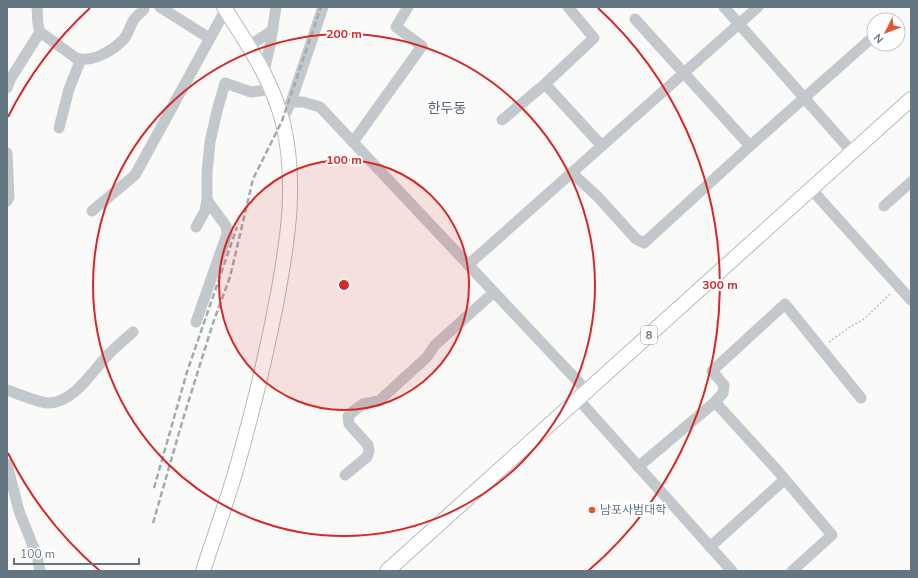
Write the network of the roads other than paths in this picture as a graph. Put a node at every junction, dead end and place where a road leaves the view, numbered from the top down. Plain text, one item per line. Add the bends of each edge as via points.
1 (37, 7) edge
2 (144, 7) edge
3 (160, 7) edge
4 (276, 7) edge
5 (323, 7) edge
6 (408, 7) edge
7 (568, 7) edge
8 (724, 7) edge
9 (758, 7) edge
10 (225, 8) edge
11 (635, 19) dead end
12 (739, 24) junction
13 (273, 30) junction
14 (40, 32) junction
15 (210, 38) junction
16 (866, 43) edge
17 (249, 46) junction
18 (81, 60) junction
19 (264, 71) junction
20 (684, 73) junction
21 (545, 84) junction
22 (7, 88) edge
23 (272, 89) junction
24 (804, 98) junction
25 (911, 99) edge
26 (291, 102) junction
27 (502, 120) dead end
28 (282, 121) junction
29 (58, 128) dead end
30 (353, 142) junction
31 (602, 146) junction
32 (750, 146) junction
33 (852, 152) junction
34 (7, 153) edge
35 (572, 174) junction
36 (911, 182) edge
37 (810, 189) junction
38 (207, 200) junction
39 (7, 201) edge
40 (884, 206) dead end
41 (92, 211) dead end
42 (196, 227) dead end
43 (468, 266) junction
44 (493, 293) junction
45 (911, 300) edge
46 (196, 322) dead end
47 (133, 332) dead end
48 (7, 390) edge
49 (582, 395) junction
50 (861, 398) dead end
51 (715, 402) junction
52 (7, 464) edge
53 (638, 467) junction
54 (345, 475) dead end
55 (784, 480) junction
56 (710, 547) junction
57 (40, 571) edge
58 (203, 571) edge
59 (387, 571) edge
60 (732, 571) edge
61 (792, 571) edge

1 - 14 street
2 - 18 street via 124,39 106,53
3 - 15 street
4 - 13 street
5 - 26 street
6 - 30 street via 396,27 422,46
7 - 21 street via 594,38
8 - 12 street
9 - 12 street
10 - 15 street
10 - 17 main road
11 - 20 street
12 - 20 street
12 - 24 street
13 - 17 street
13 - 19 street
14 - 18 street
14 - 22 street
15 - 41 street via 135,175
16 - 24 street
17 - 19 main road
18 - 29 street via 69,89
19 - 23 main road
20 - 31 street
20 - 32 street
21 - 27 street
21 - 31 street
23 - 28 main road
23 - 38 street via 251,92 225,83 210,142
24 - 32 street
24 - 33 street
25 - 33 main road, 8
26 - 28 street
26 - 30 street via 303,102 320,107
28 - 58 main road via 291,172 289,221 283,266 259,382 236,471
30 - 43 street
31 - 35 street
32 - 35 street via 644,243 636,240 598,197
33 - 37 main road, 8
34 - 39 street via 10,197
35 - 43 street
36 - 40 street
37 - 45 street
37 - 49 main road, 8
38 - 42 street via 205,211
38 - 46 street via 224,222 227,234
43 - 44 street
44 - 49 street
44 - 54 street via 435,345 427,357 379,401 363,404 348,416 348,424 368,445 369,451 367,457
47 - 48 street via 107,356 83,385 58,401 47,404
49 - 53 street
49 - 59 main road, 8
50 - 51 street via 785,304 712,371 724,385 723,393
51 - 53 street
51 - 55 street
52 - 57 street
53 - 56 street
55 - 56 street
55 - 61 street via 832,535
56 - 60 street

